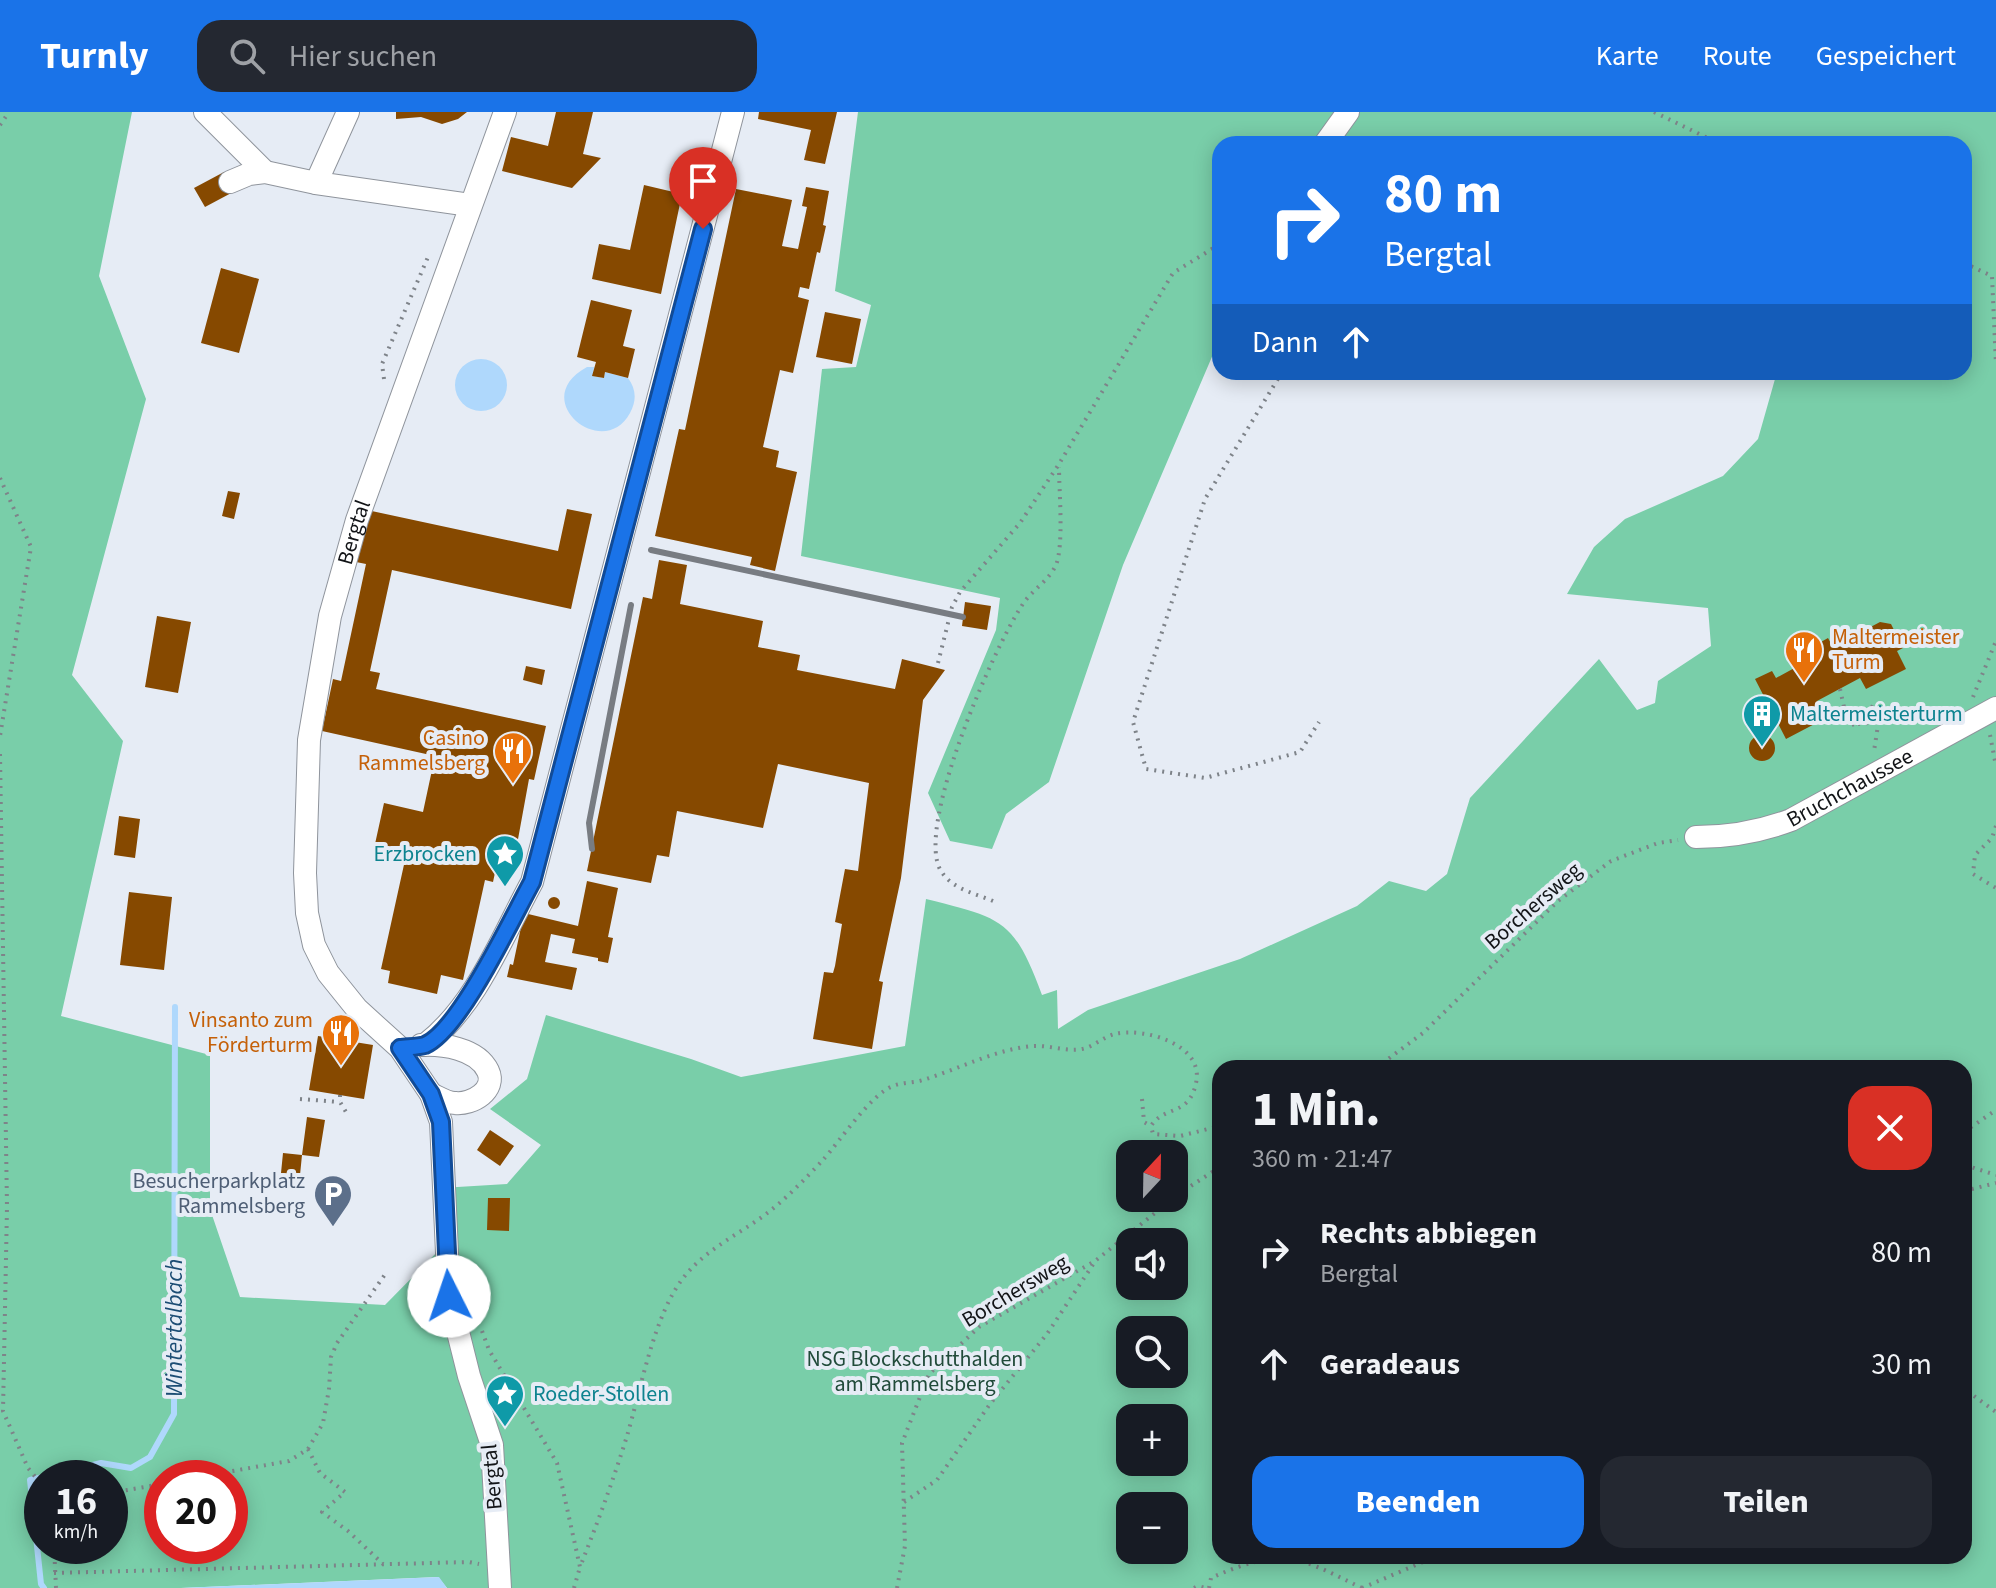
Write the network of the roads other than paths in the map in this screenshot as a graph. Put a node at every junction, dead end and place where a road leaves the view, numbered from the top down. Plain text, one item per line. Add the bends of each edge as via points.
1 (205, 112) edge
2 (348, 112) edge
3 (505, 112) edge
4 (733, 112) edge
5 (1348, 112) edge
6 (1331, 136) edge
7 (265, 172) junction
8 (230, 182) dead end
9 (316, 183) junction
10 (470, 205) junction
11 (1991, 711) edge
12 (1696, 837) road end
13 (425, 1045) junction
14 (400, 1048) junction
15 (431, 1094) junction
16 (499, 1578) edge

1 - 7 street
2 - 9 street
3 - 10 street, Bergtal
4 - 13 street via 532,882 478,981 448,1024
5 - 6 street
7 - 8 street
7 - 9 street
9 - 10 street
10 - 14 street, Bergtal via 357,520 330,616 309,740 305,873 314,945 357,1009
11 - 12 street, Bruchchaussee via 1791,820 1727,837
13 - 14 street
13 - 15 street via 461,1050 490,1074 483,1095 470,1102 453,1103
14 - 15 street, Bergtal
15 - 16 street, Bergtal via 441,1122 449,1296 492,1445

